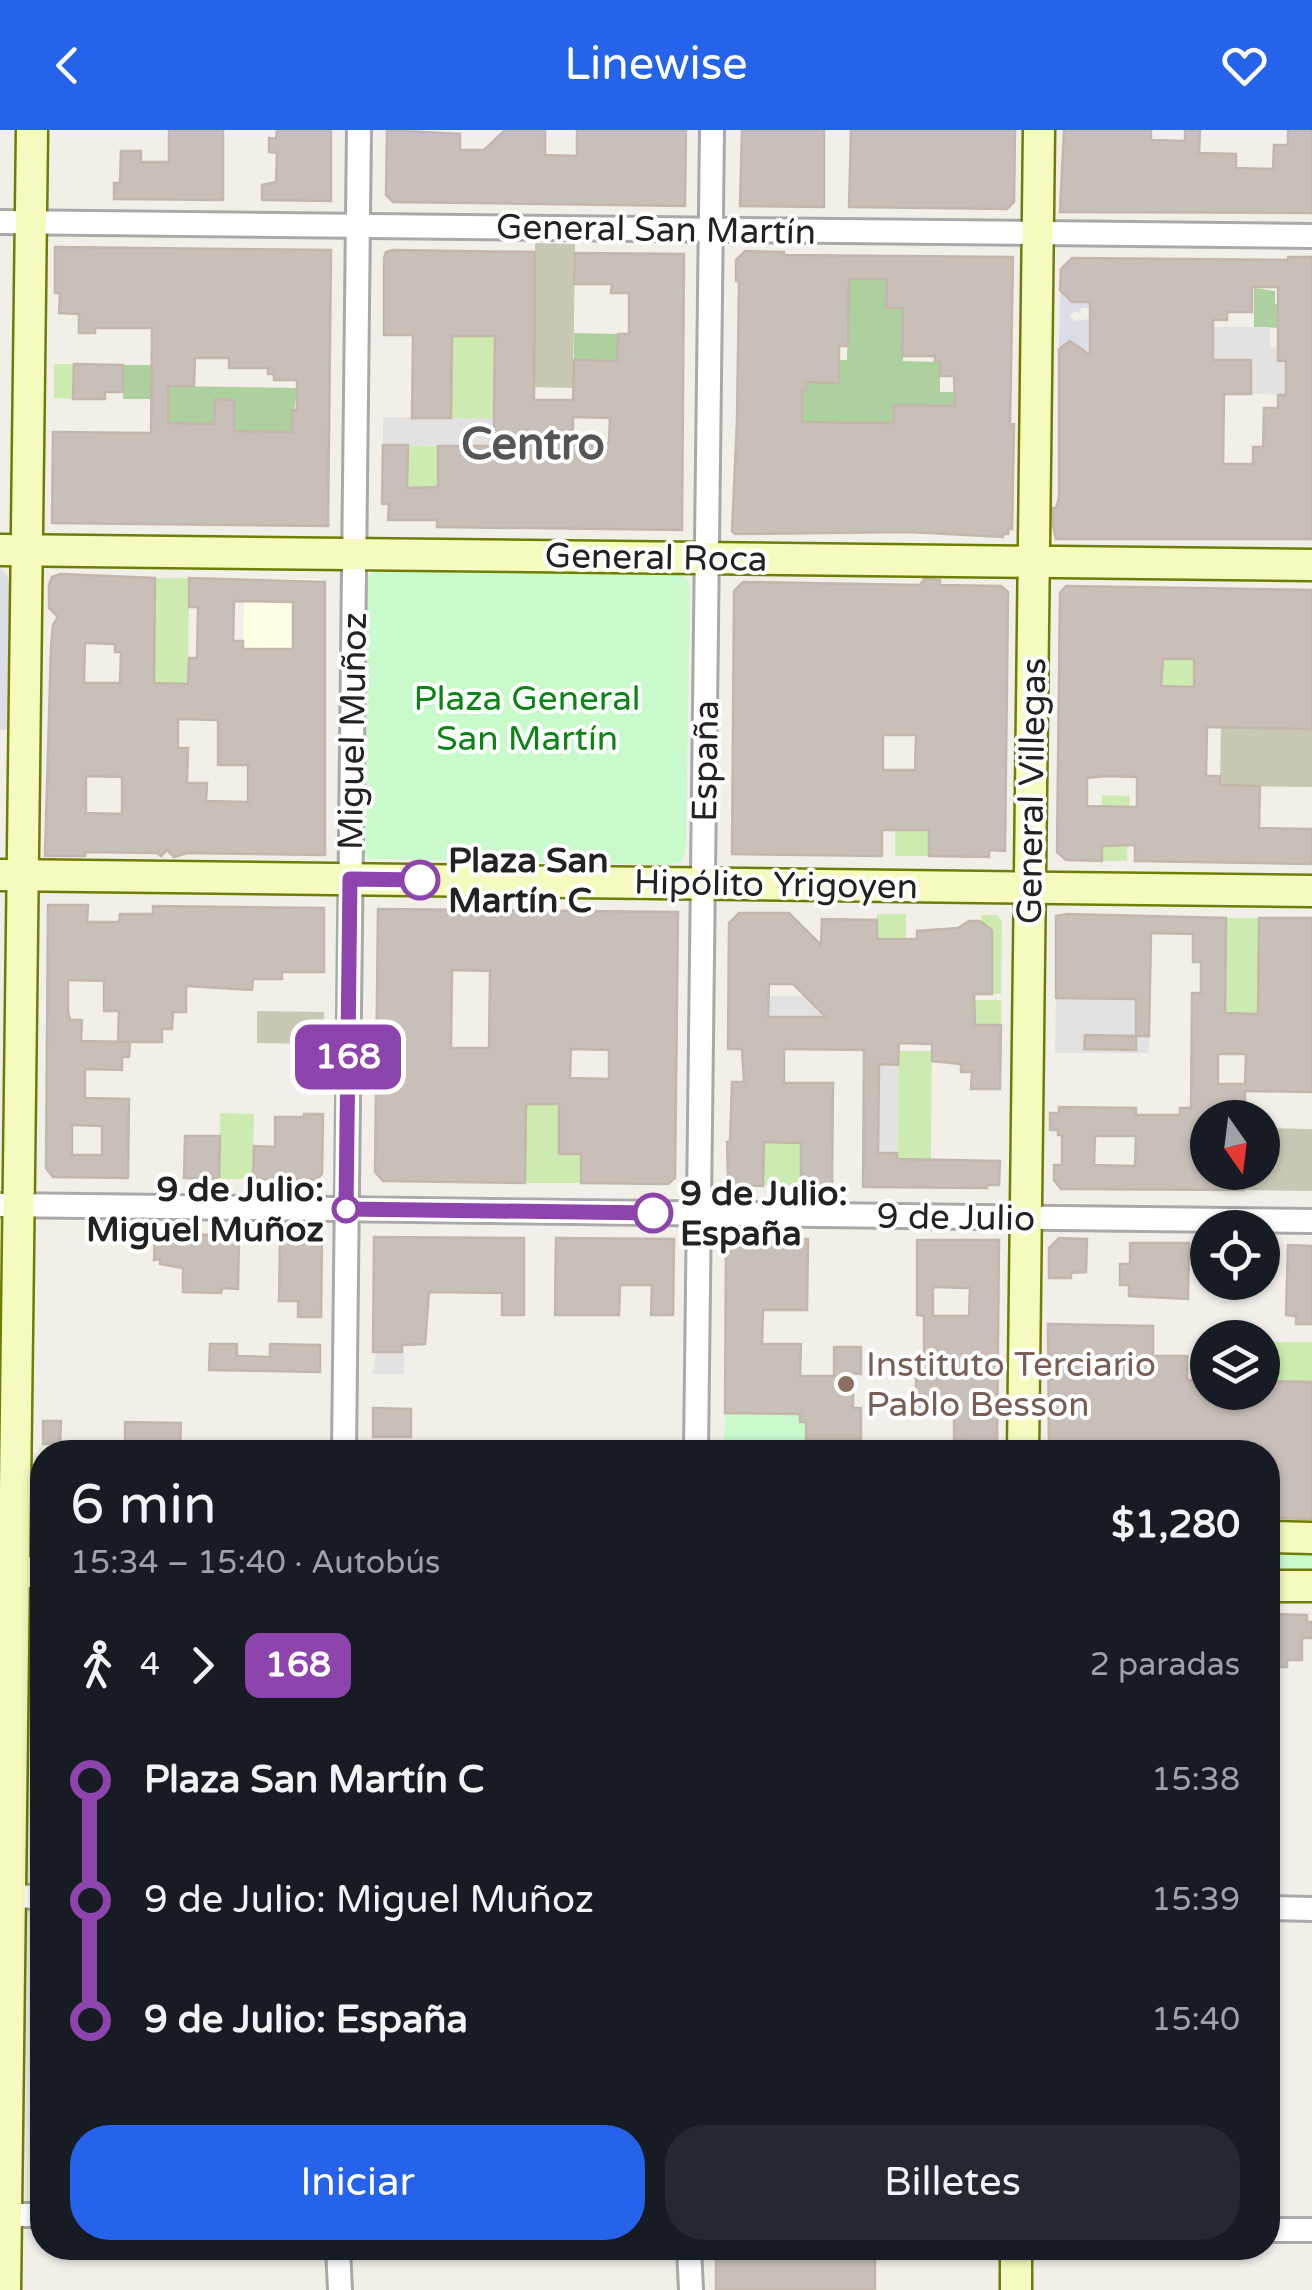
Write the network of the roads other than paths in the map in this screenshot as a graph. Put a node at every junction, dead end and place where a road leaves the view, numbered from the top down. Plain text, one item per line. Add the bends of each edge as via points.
1 (32, 130) edge
2 (359, 130) edge
3 (712, 130) edge
4 (1039, 130) edge
5 (15, 222) edge
6 (358, 225) junction
7 (711, 229) junction
8 (1038, 233) junction
9 (1312, 236) edge
10 (13, 550) edge
11 (354, 554) junction
12 (707, 558) junction
13 (1034, 562) junction
14 (1312, 565) edge
15 (11, 875) edge
16 (350, 879) junction
17 (703, 884) junction
18 (1030, 888) junction
19 (1312, 891) edge
20 (9, 1205) edge
21 (346, 1209) junction
22 (699, 1214) junction
23 (1026, 1218) junction
24 (1312, 1222) edge
25 (344, 1440) edge
26 (696, 1440) edge
27 (1023, 1440) edge
28 (18, 1524) edge
29 (1280, 1537) edge
30 (1312, 1538) edge
31 (18, 1572) edge
32 (1280, 1586) edge
33 (1312, 1586) edge
34 (4, 1896) edge
35 (30, 1897) edge
36 (1280, 1908) edge
37 (1312, 1908) edge
38 (3, 2215) edge
39 (30, 2216) edge
40 (1280, 2230) edge
41 (1312, 2230) edge
42 (339, 2260) edge
43 (689, 2260) edge
44 (1016, 2260) edge
45 (5, 2290) edge
46 (340, 2290) edge
47 (690, 2290) edge
48 (1016, 2290) edge

1 - 5 street
2 - 6 street, Miguel Muñoz
3 - 7 street, España
4 - 8 street, General Villegas
5 - 6 street, General San Martín
5 - 10 street
6 - 7 street, General San Martín
6 - 11 street, Miguel Muñoz
7 - 8 street, General San Martín
7 - 12 street, España
8 - 9 street, General San Martín
8 - 13 street, General Villegas
10 - 11 street, General Roca
10 - 15 street
11 - 12 street, General Roca
11 - 16 street, Miguel Muñoz
12 - 13 street, General Roca
12 - 17 street, España
13 - 14 street, General Roca
13 - 18 street, General Villegas
15 - 16 street, Hipólito Yrigoyen
15 - 20 street
16 - 17 street, Hipólito Yrigoyen
16 - 21 street, Miguel Muñoz
17 - 18 street, Hipólito Yrigoyen
17 - 22 street, España
18 - 19 street, Hipólito Yrigoyen
18 - 23 street, General Villegas
20 - 21 street, 9 de Julio
20 - 28 street
21 - 22 street, 9 de Julio
21 - 25 street, Miguel Muñoz
22 - 23 street, 9 de Julio
22 - 26 street, España
23 - 24 street, 9 de Julio
23 - 27 street, General Villegas
28 - 31 street
29 - 30 street
31 - 34 street
32 - 33 street
34 - 35 street
34 - 38 street
36 - 37 street
38 - 39 street
38 - 45 street
40 - 41 street
42 - 46 street
43 - 47 street
44 - 48 street

